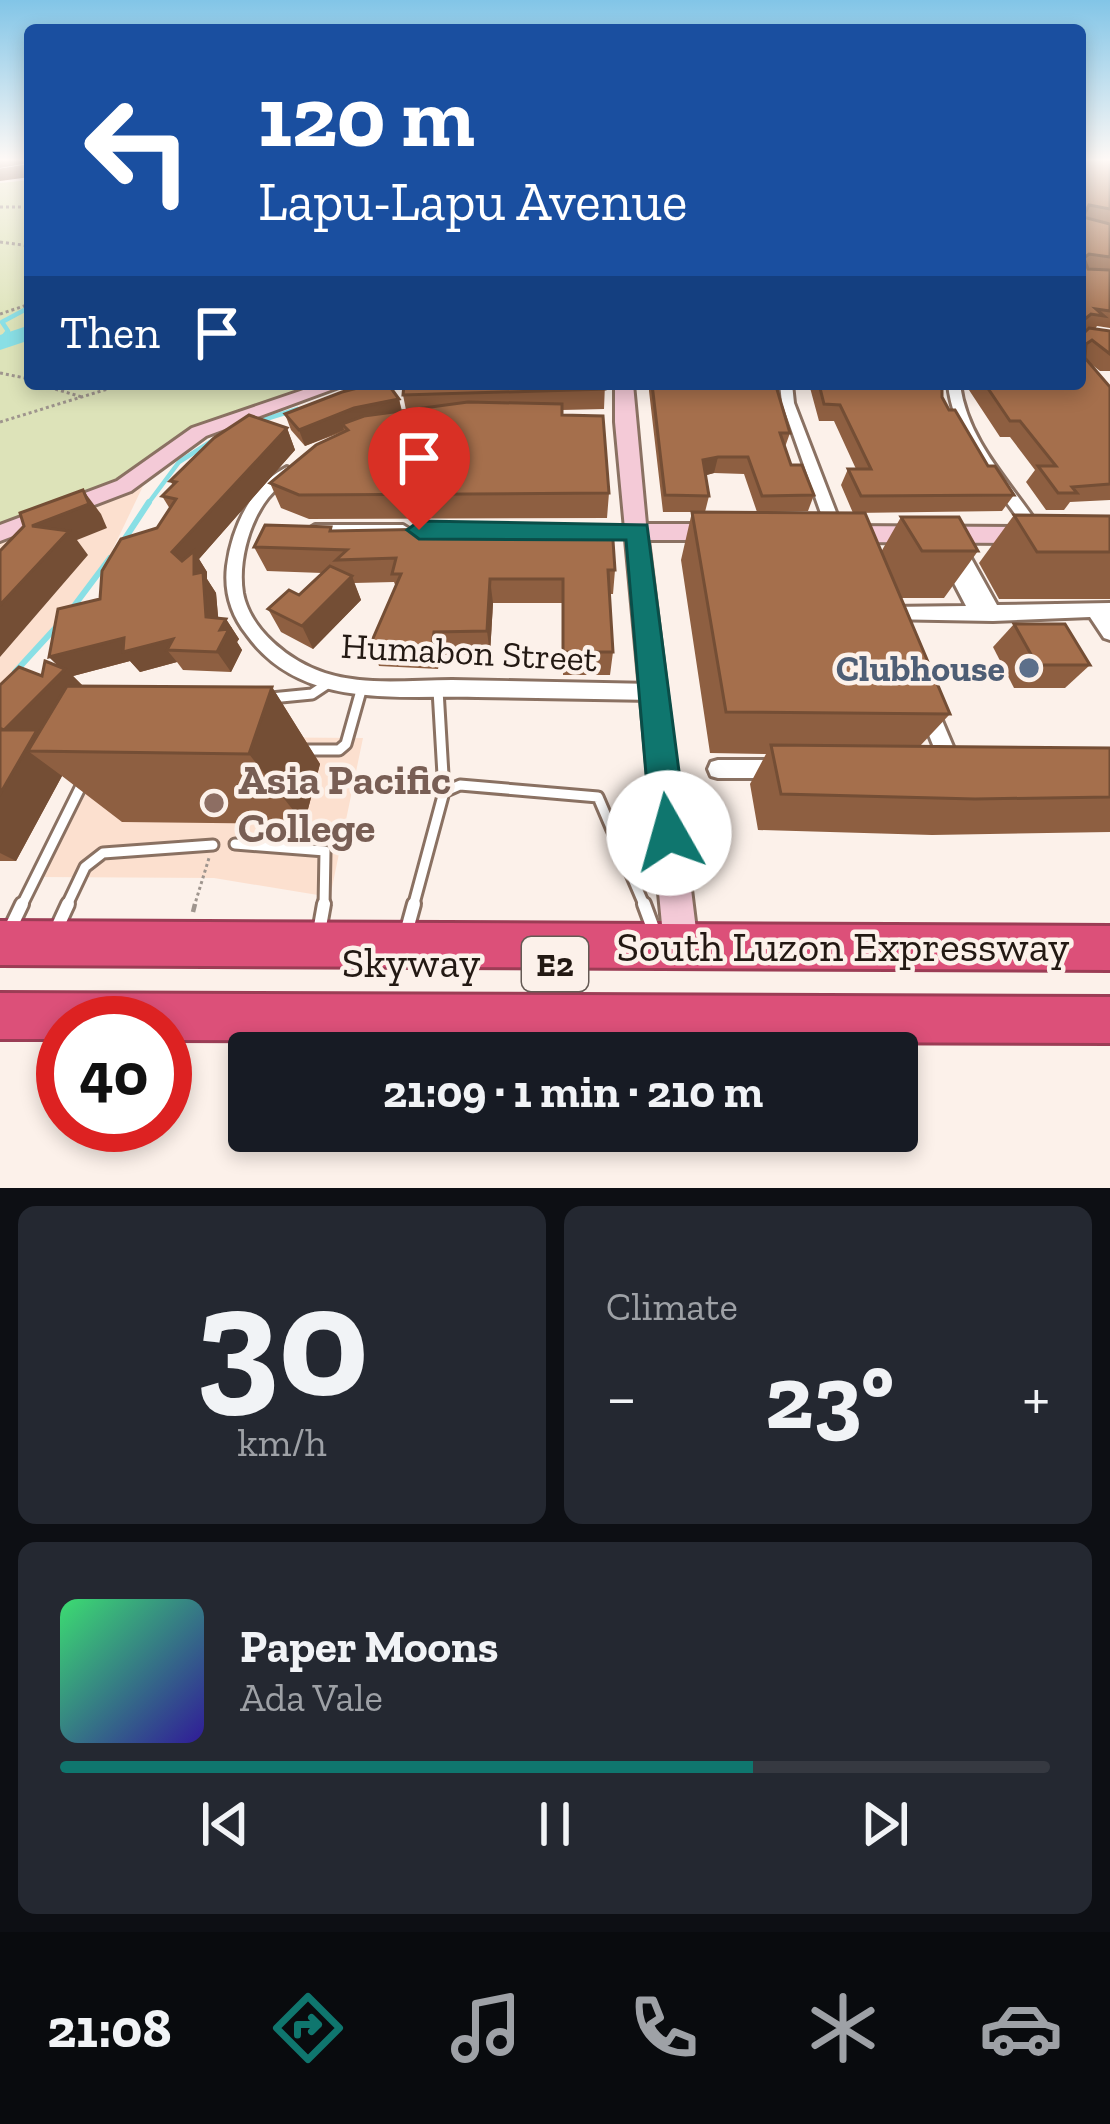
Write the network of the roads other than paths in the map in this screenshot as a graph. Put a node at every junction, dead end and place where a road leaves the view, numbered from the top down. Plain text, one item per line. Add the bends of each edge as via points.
1 (321, 390) edge
2 (625, 390) edge
3 (787, 390) edge
4 (954, 390) edge
5 (601, 422) edge
6 (624, 422) junction
7 (307, 458) edge
8 (242, 530) junction
9 (266, 530) edge
10 (290, 530) edge
11 (431, 530) edge
12 (626, 531) junction
13 (741, 532) edge
14 (0, 533) edge
15 (824, 533) joint
16 (944, 534) junction
17 (1047, 535) joint
18 (1102, 610) edge
19 (986, 614) junction
20 (888, 615) edge
21 (1110, 633) edge
22 (331, 681) junction
23 (362, 687) junction
24 (438, 688) junction
25 (653, 692) junction
26 (920, 692) edge
27 (257, 698) edge
28 (293, 750) dead end
29 (718, 769) dead end
30 (788, 769) edge
31 (929, 770) edge
32 (84, 780) edge
33 (444, 792) junction
34 (235, 844) dead end
35 (213, 845) road end
36 (50, 945) junction
37 (317, 945) junction
38 (670, 945) junction
39 (402, 946) junction
40 (1110, 948) edge
41 (1, 949) edge
42 (1110, 968) edge
43 (0, 1016) edge
44 (1110, 1023) edge
45 (36, 1027) edge
46 (192, 1027) edge
47 (0, 1028) edge

1 - 14 street via 199,432 124,486
2 - 6 street
3 - 15 street
4 - 17 street via 964,425
5 - 6 street
6 - 12 street
7 - 8 street, Humabon Street via 256,501
8 - 9 street
8 - 22 street, Humabon Street via 232,591 242,616 304,673
10 - 11 street
12 - 13 street
12 - 25 street
15 - 16 street
16 - 17 street
16 - 19 street
18 - 19 street
18 - 21 street
19 - 20 street
22 - 23 street, Humabon Street
22 - 27 lane via 312,694
23 - 24 street, Humabon Street
23 - 28 lane via 346,744
24 - 25 street, Humabon Street
24 - 33 lane
25 - 38 street
26 - 31 street via 963,770
29 - 30 street
32 - 41 lane
33 - 38 lane via 460,785 598,797
33 - 39 lane
34 - 37 lane via 325,851
35 - 36 lane via 103,854 79,878
36 - 37 highway, South Luzon Expressway / E2
36 - 41 highway, South Luzon Expressway / E2
37 - 39 highway, South Luzon Expressway / E2
38 - 39 highway, South Luzon Expressway / E2
38 - 40 highway, South Luzon Expressway / E2
41 - 42 highway, Skyway / E2
43 - 44 highway, Skyway / E2
44 - 46 highway, South Luzon Expressway / E2
45 - 47 highway

